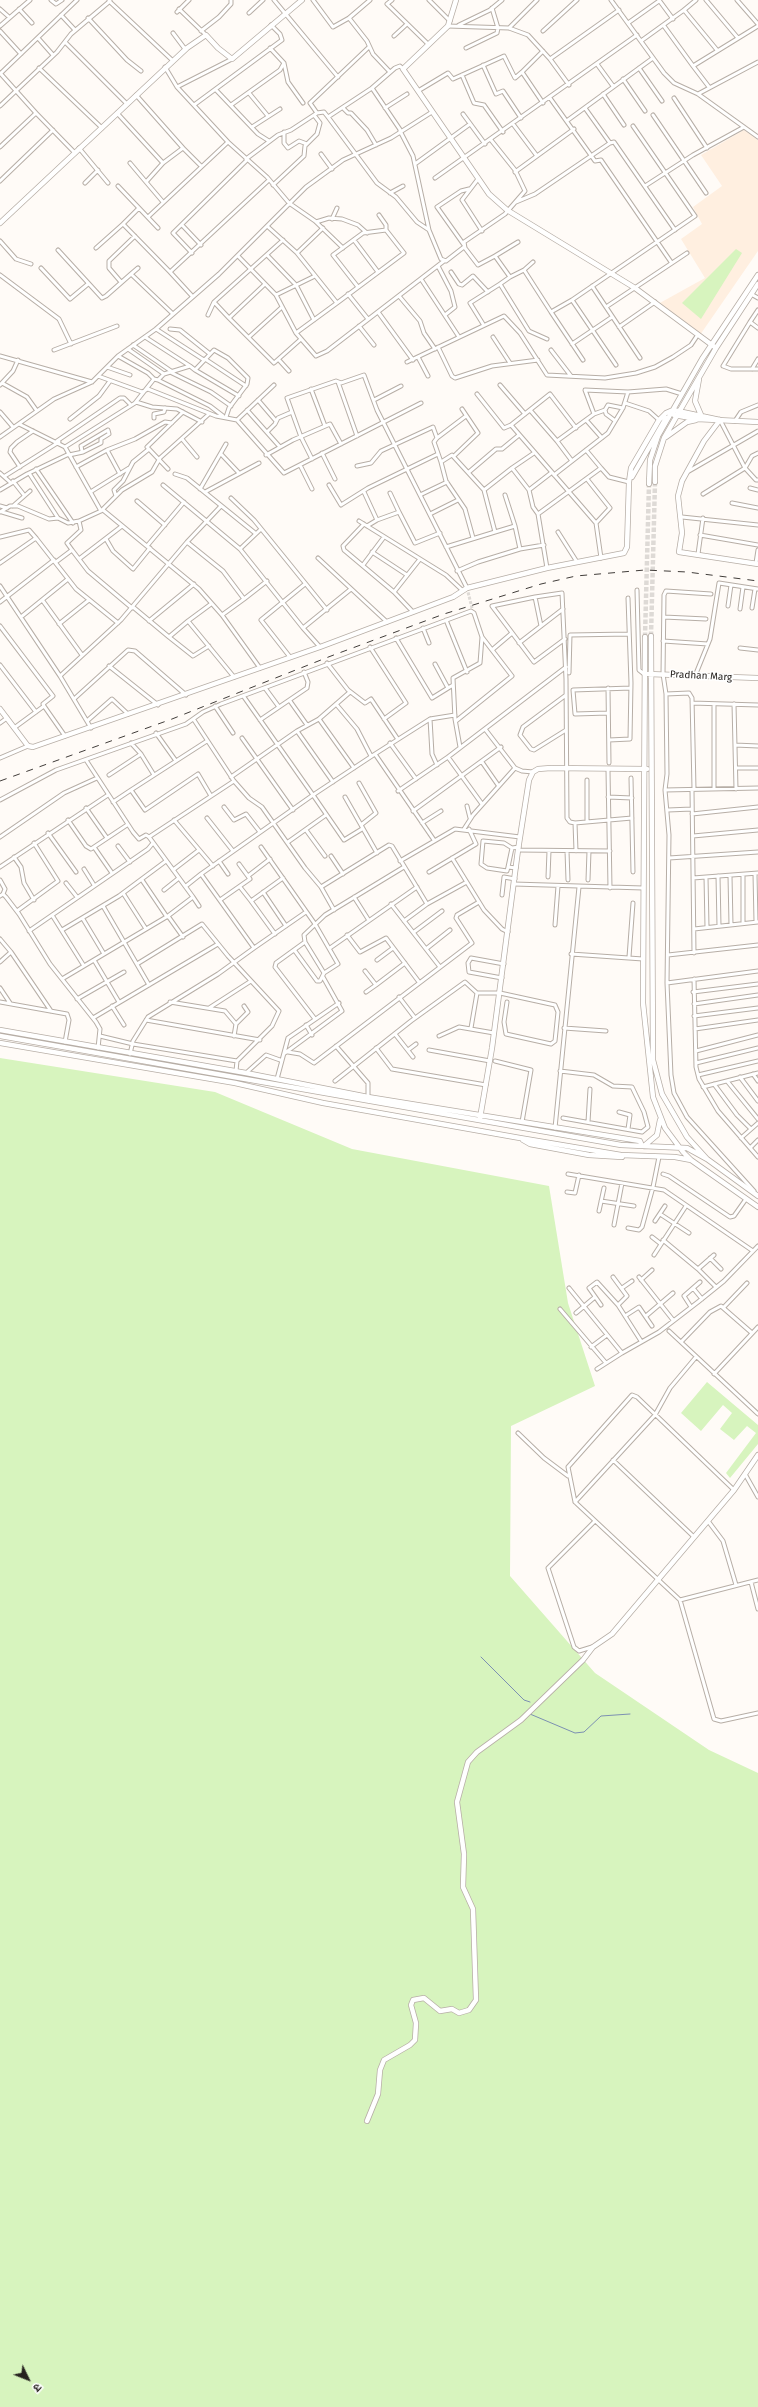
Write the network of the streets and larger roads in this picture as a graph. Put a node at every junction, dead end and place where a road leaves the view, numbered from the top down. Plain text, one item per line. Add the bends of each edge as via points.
1 (30, 0) edge
2 (51, 0) edge
3 (62, 0) edge
4 (77, 0) edge
5 (189, 0) edge
6 (231, 0) edge
7 (263, 0) edge
8 (274, 0) edge
9 (302, 0) edge
10 (312, 0) edge
11 (370, 0) edge
12 (384, 0) edge
13 (392, 0) edge
14 (429, 0) edge
15 (456, 0) edge
16 (502, 0) edge
17 (537, 0) edge
18 (611, 0) edge
19 (659, 0) edge
20 (696, 0) edge
21 (706, 0) edge
22 (737, 0) edge
23 (109, 1) edge
24 (574, 1) edge
25 (387, 4) junction
26 (492, 8) junction
27 (0, 9) edge
28 (19, 9) junction
29 (619, 10) junction
30 (684, 10) junction
31 (249, 13) dead end
32 (286, 13) junction
33 (61, 15) junction
34 (9, 17) junction
35 (88, 18) junction
36 (349, 18) junction
37 (673, 19) junction
38 (32, 23) dead end
39 (449, 23) junction
40 (628, 23) junction
41 (407, 24) junction
42 (271, 25) junction
43 (758, 25) edge
44 (0, 26) edge
45 (458, 26) junction
46 (664, 26) junction
47 (498, 28) junction
48 (509, 28) junction
49 (75, 30) junction
50 (0, 31) edge
51 (201, 31) junction
52 (543, 31) dead end
53 (173, 32) dead end
54 (206, 35) junction
55 (637, 35) junction
56 (394, 36) dead end
57 (38, 38) junction
58 (738, 38) junction
59 (641, 41) junction
60 (65, 42) junction
61 (428, 44) junction
62 (369, 47) junction
63 (270, 48) junction
64 (466, 48) dead end
65 (185, 49) junction
66 (718, 50) junction
67 (543, 51) junction
68 (21, 54) junction
69 (53, 55) junction
70 (653, 58) junction
71 (550, 59) junction
72 (172, 60) junction
73 (232, 60) junction
74 (758, 62) edge
75 (284, 63) junction
76 (597, 64) junction
77 (483, 65) junction
78 (693, 66) junction
79 (165, 67) junction
80 (39, 68) junction
81 (638, 68) junction
82 (403, 69) junction
83 (141, 71) dead end
84 (390, 72) junction
85 (522, 72) junction
86 (0, 73) edge
87 (462, 75) junction
88 (338, 77) junction
89 (623, 79) junction
90 (569, 85) junction
91 (613, 86) junction
92 (177, 87) junction
93 (372, 88) junction
94 (709, 88) junction
95 (216, 90) junction
96 (16, 91) junction
97 (418, 91) junction
98 (249, 93) junction
99 (407, 94) dead end
100 (603, 94) junction
101 (698, 94) junction
102 (136, 95) junction
103 (550, 98) junction
104 (674, 98) dead end
105 (662, 101) dead end
106 (543, 102) junction
107 (303, 103) dead end
108 (126, 104) junction
109 (194, 105) junction
110 (231, 105) junction
111 (0, 106) edge
112 (343, 108) junction
113 (385, 108) junction
114 (586, 108) junction
115 (280, 109) dead end
116 (645, 111) dead end
117 (432, 112) junction
118 (36, 113) junction
119 (118, 113) junction
120 (315, 114) junction
121 (463, 114) dead end
122 (653, 115) dead end
123 (268, 116) junction
124 (328, 117) junction
125 (521, 118) junction
126 (568, 120) junction
127 (470, 124) junction
128 (513, 124) junction
129 (624, 125) dead end
130 (633, 126) dead end
131 (252, 127) junction
132 (744, 127) junction
133 (102, 128) junction
134 (574, 129) junction
135 (53, 130) junction
136 (401, 131) junction
137 (284, 132) junction
138 (503, 132) junction
139 (450, 137) junction
140 (758, 137) edge
141 (491, 140) junction
142 (268, 141) junction
143 (228, 142) junction
144 (610, 143) junction
145 (307, 144) junction
146 (485, 144) junction
147 (376, 146) junction
148 (0, 147) edge
149 (79, 148) junction
150 (183, 148) junction
151 (707, 148) junction
152 (75, 152) junction
153 (321, 154) dead end
154 (354, 154) junction
155 (537, 156) junction
156 (592, 156) junction
157 (465, 159) junction
158 (246, 160) junction
159 (684, 161) junction
160 (130, 163) dead end
161 (163, 163) junction
162 (415, 164) junction
163 (201, 166) junction
164 (332, 168) junction
165 (98, 170) junction
166 (516, 172) junction
167 (666, 173) junction
168 (435, 178) dead end
169 (478, 179) junction
170 (269, 180) junction
171 (0, 181) edge
172 (146, 182) junction
173 (85, 183) dead end
174 (108, 183) dead end
175 (273, 185) junction
176 (118, 186) dead end
177 (403, 186) dead end
178 (645, 186) junction
179 (469, 189) junction
180 (390, 193) junction
181 (706, 193) dead end
182 (163, 202) junction
183 (516, 202) junction
184 (289, 203) junction
185 (139, 208) junction
186 (337, 208) dead end
187 (507, 210) junction
188 (379, 215) dead end
189 (148, 217) junction
190 (332, 219) junction
191 (316, 222) junction
192 (0, 224) edge
193 (123, 224) junction
194 (182, 225) junction
195 (267, 226) junction
196 (158, 228) dead end
197 (322, 228) junction
198 (386, 230) junction
199 (429, 230) junction
200 (675, 230) junction
201 (482, 231) junction
202 (367, 233) junction
203 (136, 236) junction
204 (283, 240) junction
205 (354, 240) junction
206 (0, 241) edge
207 (518, 242) dead end
208 (657, 242) junction
209 (201, 245) junction
210 (464, 246) junction
211 (96, 248) dead end
212 (343, 248) junction
213 (58, 250) dead end
214 (192, 253) junction
215 (297, 253) junction
216 (687, 253) dead end
217 (267, 255) junction
218 (238, 256) junction
219 (495, 256) junction
220 (444, 261) junction
221 (532, 262) dead end
222 (671, 262) junction
223 (31, 264) dead end
224 (438, 266) junction
225 (41, 268) dead end
226 (138, 268) dead end
227 (250, 270) junction
228 (524, 270) junction
229 (170, 272) junction
230 (378, 272) junction
231 (451, 272) dead end
232 (611, 273) junction
233 (131, 274) junction
234 (0, 275) edge
235 (758, 275) edge
236 (315, 276) junction
237 (510, 277) junction
238 (421, 279) junction
239 (121, 282) junction
240 (88, 284) junction
241 (265, 284) junction
242 (500, 284) junction
243 (758, 284) edge
244 (296, 285) junction
245 (592, 286) junction
246 (358, 287) junction
247 (635, 288) junction
248 (488, 292) junction
249 (348, 294) junction
250 (752, 294) junction
251 (276, 295) junction
252 (399, 296) junction
253 (193, 297) junction
254 (758, 298) edge
255 (572, 300) junction
256 (214, 302) junction
257 (655, 302) junction
258 (337, 303) junction
259 (282, 307) junction
260 (606, 307) junction
261 (758, 310) edge
262 (378, 312) junction
263 (551, 312) junction
264 (173, 314) junction
265 (208, 315) dead end
266 (445, 315) junction
267 (612, 317) junction
268 (229, 318) junction
269 (368, 319) junction
270 (314, 320) junction
271 (750, 322) junction
272 (483, 324) junction
273 (117, 326) dead end
274 (359, 326) junction
275 (619, 327) junction
276 (158, 328) junction
277 (758, 328) edge
278 (170, 329) dead end
279 (592, 330) junction
280 (296, 333) junction
281 (697, 336) junction
282 (145, 337) junction
283 (249, 337) junction
284 (459, 337) junction
285 (494, 337) dead end
286 (301, 339) junction
287 (547, 339) dead end
288 (71, 344) junction
289 (572, 344) junction
290 (133, 345) junction
291 (374, 345) dead end
292 (711, 345) junction
293 (436, 348) junction
294 (716, 348) junction
295 (128, 349) junction
296 (54, 350) dead end
297 (551, 350) dead end
298 (210, 354) junction
299 (1, 356) edge
300 (118, 356) junction
301 (418, 357) junction
302 (640, 358) dead end
303 (204, 359) junction
304 (758, 359) edge
305 (18, 360) junction
306 (279, 360) junction
307 (413, 360) junction
308 (538, 360) junction
309 (583, 360) dead end
310 (0, 361) edge
311 (407, 362) dead end
312 (510, 363) junction
313 (616, 365) dead end
314 (190, 366) junction
315 (106, 367) junction
316 (752, 369) junction
317 (758, 369) edge
318 (195, 370) junction
319 (289, 371) dead end
320 (170, 372) junction
321 (164, 374) junction
322 (700, 374) junction
323 (130, 375) dead end
324 (98, 376) junction
325 (428, 376) dead end
326 (571, 376) junction
327 (0, 378) edge
328 (156, 380) junction
329 (92, 382) junction
330 (110, 382) junction
331 (338, 382) junction
332 (2, 383) edge
333 (274, 385) dead end
334 (500, 385) dead end
335 (246, 386) junction
336 (401, 386) dead end
337 (148, 389) junction
338 (311, 389) junction
339 (628, 392) junction
340 (477, 394) dead end
341 (682, 394) junction
342 (239, 396) junction
343 (258, 400) junction
344 (374, 400) junction
345 (136, 402) junction
346 (421, 403) dead end
347 (624, 403) junction
348 (758, 404) edge
349 (131, 405) junction
350 (231, 406) junction
351 (165, 408) junction
352 (623, 408) junction
353 (462, 409) dead end
354 (37, 410) junction
355 (247, 410) junction
356 (530, 410) junction
357 (605, 410) junction
358 (0, 412) edge
359 (183, 412) junction
360 (292, 412) junction
361 (672, 412) junction
362 (209, 414) junction
363 (524, 414) junction
364 (594, 414) junction
365 (677, 414) junction
366 (701, 415) junction
367 (224, 416) junction
368 (466, 416) junction
369 (154, 418) dead end
370 (70, 419) dead end
371 (697, 419) junction
372 (237, 420) junction
373 (614, 420) junction
374 (659, 420) junction
375 (720, 420) junction
376 (276, 421) junction
377 (587, 421) junction
378 (735, 421) junction
379 (202, 422) junction
380 (384, 422) junction
381 (758, 422) edge
382 (172, 423) junction
383 (20, 424) junction
384 (511, 425) junction
385 (325, 426) junction
386 (13, 427) junction
387 (576, 428) junction
388 (33, 431) junction
389 (758, 431) edge
390 (267, 432) junction
391 (1, 435) edge
392 (519, 435) junction
393 (358, 436) junction
394 (301, 437) junction
395 (437, 438) junction
396 (602, 438) junction
397 (664, 438) junction
398 (182, 440) junction
399 (557, 441) junction
400 (58, 442) junction
401 (226, 444) dead end
402 (341, 444) junction
403 (395, 444) junction
404 (732, 446) junction
405 (65, 447) junction
406 (280, 447) junction
407 (149, 449) junction
408 (107, 450) junction
409 (586, 450) junction
410 (82, 451) junction
411 (322, 453) junction
412 (534, 453) junction
413 (758, 453) edge
414 (69, 454) junction
415 (221, 454) junction
416 (438, 454) junction
417 (266, 455) junction
418 (454, 456) junction
419 (197, 457) dead end
420 (160, 458) junction
421 (312, 459) junction
422 (640, 460) junction
423 (572, 461) junction
424 (441, 462) junction
425 (259, 463) dead end
426 (649, 463) junction
427 (300, 465) junction
428 (76, 466) junction
429 (357, 466) dead end
430 (20, 467) junction
431 (129, 468) junction
432 (512, 468) junction
433 (601, 468) junction
434 (745, 468) junction
435 (36, 469) junction
436 (168, 469) dead end
437 (407, 469) junction
438 (469, 472) junction
439 (687, 472) junction
440 (0, 473) edge
441 (29, 473) junction
442 (239, 473) junction
443 (120, 474) junction
444 (175, 474) dead end
445 (552, 474) junction
446 (5, 476) junction
447 (335, 479) dead end
448 (587, 479) junction
449 (758, 480) edge
450 (12, 482) junction
451 (447, 482) junction
452 (629, 482) junction
453 (655, 482) tunnel mouth
454 (649, 484) tunnel mouth
455 (163, 485) dead end
456 (329, 485) dead end
457 (750, 488) dead end
458 (200, 489) junction
459 (312, 489) dead end
460 (0, 490) edge
461 (484, 490) junction
462 (529, 490) junction
463 (758, 490) edge
464 (30, 491) dead end
465 (92, 491) junction
466 (205, 492) junction
467 (364, 492) junction
468 (569, 492) junction
469 (390, 493) dead end
470 (703, 494) dead end
471 (24, 495) junction
472 (420, 495) junction
473 (505, 495) dead end
474 (116, 496) junction
475 (231, 498) dead end
476 (458, 500) junction
477 (137, 501) dead end
478 (184, 502) junction
479 (732, 503) dead end
480 (0, 506) edge
481 (13, 506) junction
482 (221, 506) junction
483 (7, 508) junction
484 (758, 508) edge
485 (102, 511) junction
486 (1, 512) edge
487 (399, 512) junction
488 (430, 514) junction
489 (538, 514) junction
490 (682, 517) junction
491 (22, 518) dead end
492 (58, 518) junction
493 (703, 518) junction
494 (207, 520) junction
495 (377, 520) junction
496 (79, 521) junction
497 (359, 521) dead end
498 (596, 522) junction
499 (73, 523) junction
500 (165, 525) junction
501 (365, 525) junction
502 (122, 526) junction
503 (515, 526) junction
504 (758, 526) edge
505 (261, 529) junction
506 (495, 532) junction
507 (558, 532) dead end
508 (256, 533) junction
509 (440, 533) junction
510 (700, 535) junction
511 (384, 536) junction
512 (0, 537) edge
513 (36, 538) junction
514 (473, 538) junction
515 (106, 539) junction
516 (187, 542) junction
517 (544, 545) junction
518 (758, 545) edge
519 (147, 546) junction
520 (446, 546) junction
521 (150, 548) junction
522 (240, 549) junction
523 (520, 549) junction
524 (72, 550) junction
525 (758, 550) edge
526 (372, 552) junction
527 (698, 554) junction
528 (318, 558) dead end
529 (601, 558) junction
530 (79, 559) junction
531 (420, 559) junction
532 (55, 561) junction
533 (169, 562) junction
534 (577, 562) junction
535 (0, 563) edge
536 (757, 563) edge
537 (363, 565) junction
538 (547, 568) junction
539 (457, 571) junction
540 (407, 575) junction
541 (68, 579) junction
542 (267, 581) junction
543 (194, 584) junction
544 (305, 584) junction
545 (731, 585) junction
546 (0, 586) edge
547 (743, 587) junction
548 (351, 588) junction
549 (464, 589) junction
550 (757, 589) edge
551 (637, 590) dead end
552 (394, 592) junction
553 (711, 594) dead end
554 (7, 596) junction
555 (535, 597) junction
556 (628, 598) dead end
557 (244, 599) junction
558 (89, 600) junction
559 (44, 601) junction
560 (284, 601) junction
561 (0, 602) edge
562 (211, 604) junction
563 (728, 606) dead end
564 (133, 608) junction
565 (472, 608) tunnel mouth
566 (752, 608) dead end
567 (563, 609) junction
568 (740, 609) dead end
569 (327, 610) junction
570 (412, 612) junction
571 (473, 612) junction
572 (222, 615) junction
573 (664, 616) junction
574 (21, 617) junction
575 (706, 619) dead end
576 (188, 620) junction
577 (446, 620) junction
578 (149, 621) junction
579 (387, 622) junction
580 (118, 623) junction
581 (59, 624) junction
582 (0, 626) edge
583 (541, 626) junction
584 (303, 628) junction
585 (423, 628) junction
586 (512, 633) junction
587 (629, 634) junction
588 (651, 636) tunnel mouth
589 (168, 637) junction
590 (482, 637) junction
591 (645, 637) tunnel mouth
592 (396, 638) junction
593 (565, 639) junction
594 (663, 641) junction
595 (429, 643) dead end
596 (519, 643) junction
597 (708, 644) junction
598 (209, 646) junction
599 (320, 647) junction
600 (370, 647) junction
601 (740, 648) dead end
602 (492, 650) junction
603 (630, 650) junction
604 (638, 650) junction
605 (758, 650) edge
606 (82, 655) junction
607 (290, 658) junction
608 (327, 663) junction
609 (435, 664) dead end
610 (0, 665) edge
611 (109, 666) junction
612 (566, 667) junction
613 (260, 668) junction
614 (304, 672) junction
615 (467, 672) junction
616 (569, 673) dead end
617 (644, 674) junction
618 (650, 674) junction
619 (663, 674) junction
620 (60, 676) junction
621 (694, 676) junction
622 (234, 677) junction
623 (758, 678) edge
624 (453, 685) junction
625 (265, 688) junction
626 (448, 688) junction
627 (608, 688) junction
628 (631, 688) junction
629 (350, 692) junction
630 (666, 694) junction
631 (186, 695) junction
632 (566, 695) junction
633 (244, 697) junction
634 (74, 699) junction
635 (290, 701) junction
636 (692, 703) junction
637 (336, 704) junction
638 (714, 704) junction
639 (734, 704) junction
640 (158, 705) junction
641 (44, 706) junction
642 (215, 706) junction
643 (758, 706) edge
644 (280, 707) junction
645 (0, 709) edge
646 (36, 712) junction
647 (608, 713) junction
648 (128, 714) junction
649 (455, 715) junction
650 (7, 718) junction
651 (319, 719) junction
652 (384, 719) junction
653 (430, 719) junction
654 (194, 720) junction
655 (260, 720) junction
656 (87, 721) junction
657 (456, 721) junction
658 (0, 723) edge
659 (307, 725) junction
660 (14, 728) junction
661 (91, 728) junction
662 (485, 729) junction
663 (566, 730) junction
664 (297, 731) junction
665 (156, 733) junction
666 (233, 733) dead end
667 (65, 736) junction
668 (242, 738) dead end
669 (397, 738) junction
670 (609, 740) junction
671 (207, 741) junction
672 (131, 743) junction
673 (390, 743) junction
674 (277, 745) junction
675 (735, 745) junction
676 (28, 746) junction
677 (758, 746) edge
678 (460, 747) junction
679 (501, 747) junction
680 (0, 752) edge
681 (141, 754) junction
682 (375, 754) junction
683 (371, 756) junction
684 (1, 757) edge
685 (448, 757) junction
686 (258, 759) junction
687 (86, 760) junction
688 (176, 761) junction
689 (482, 762) junction
690 (609, 763) dead end
691 (437, 765) junction
692 (354, 768) junction
693 (515, 768) junction
694 (651, 768) junction
695 (736, 768) junction
696 (758, 768) edge
697 (566, 769) junction
698 (644, 769) junction
699 (608, 770) junction
700 (533, 772) junction
701 (109, 775) dead end
702 (154, 775) junction
703 (231, 777) junction
704 (462, 777) junction
705 (97, 778) junction
706 (631, 778) dead end
707 (416, 779) junction
708 (587, 780) dead end
709 (234, 781) junction
710 (333, 782) junction
711 (359, 783) dead end
712 (498, 785) junction
713 (758, 788) edge
714 (714, 789) junction
715 (736, 789) junction
716 (130, 790) junction
717 (665, 790) junction
718 (693, 790) junction
719 (398, 791) junction
720 (108, 795) junction
721 (313, 795) junction
722 (211, 796) junction
723 (345, 797) dead end
724 (608, 797) junction
725 (632, 798) junction
726 (0, 800) edge
727 (112, 802) junction
728 (482, 804) junction
729 (467, 806) dead end
730 (224, 807) dead end
731 (86, 808) junction
732 (758, 808) edge
733 (692, 809) junction
734 (293, 810) junction
735 (668, 810) junction
736 (413, 811) junction
737 (441, 811) dead end
738 (692, 814) junction
739 (326, 815) junction
740 (206, 818) dead end
741 (470, 818) junction
742 (632, 818) junction
743 (609, 819) junction
744 (68, 820) junction
745 (174, 820) junction
746 (587, 822) junction
747 (274, 823) junction
748 (422, 823) junction
749 (575, 823) junction
750 (127, 825) junction
751 (361, 827) junction
752 (464, 829) junction
753 (469, 829) junction
754 (306, 830) junction
755 (758, 830) edge
756 (260, 832) junction
757 (48, 833) junction
758 (0, 836) edge
759 (693, 836) junction
760 (149, 837) junction
761 (520, 837) junction
762 (107, 838) junction
763 (434, 840) junction
764 (288, 842) junction
765 (153, 843) junction
766 (34, 844) junction
767 (118, 846) dead end
768 (94, 847) junction
769 (261, 847) dead end
770 (512, 848) junction
771 (519, 849) junction
772 (199, 850) junction
773 (233, 851) junction
774 (549, 851) junction
775 (567, 851) junction
776 (576, 851) junction
777 (589, 851) junction
778 (610, 851) junction
779 (758, 852) edge
780 (377, 853) junction
781 (324, 856) dead end
782 (331, 856) dead end
783 (14, 857) junction
784 (693, 857) junction
785 (452, 858) junction
786 (669, 858) junction
787 (270, 859) junction
788 (166, 861) junction
789 (219, 861) junction
790 (400, 861) junction
791 (0, 862) edge
792 (130, 862) junction
793 (239, 864) dead end
794 (1, 866) edge
795 (213, 866) junction
796 (404, 867) junction
797 (482, 867) dead end
798 (508, 867) junction
799 (516, 868) junction
800 (84, 869) dead end
801 (173, 870) junction
802 (76, 872) dead end
803 (429, 872) dead end
804 (632, 872) dead end
805 (112, 873) junction
806 (201, 874) junction
807 (228, 874) dead end
808 (343, 874) junction
809 (757, 874) edge
810 (742, 875) junction
811 (248, 876) junction
812 (718, 876) junction
813 (730, 876) junction
814 (504, 877) junction
815 (548, 877) dead end
816 (706, 877) junction
817 (179, 878) junction
818 (283, 878) junction
819 (693, 878) junction
820 (0, 880) edge
821 (142, 880) junction
822 (568, 880) dead end
823 (588, 880) dead end
824 (465, 882) junction
825 (514, 882) junction
826 (66, 883) dead end
827 (94, 885) junction
828 (186, 886) junction
829 (240, 886) junction
830 (558, 886) junction
831 (321, 887) junction
832 (417, 887) junction
833 (579, 887) junction
834 (610, 888) junction
835 (643, 888) junction
836 (164, 890) dead end
837 (263, 892) junction
838 (123, 893) junction
839 (1, 895) edge
840 (502, 895) dead end
841 (76, 897) junction
842 (193, 897) junction
843 (354, 897) junction
844 (34, 900) junction
845 (220, 900) junction
846 (251, 901) junction
847 (479, 902) junction
848 (633, 903) dead end
849 (391, 904) junction
850 (426, 904) junction
851 (103, 906) junction
852 (199, 906) dead end
853 (334, 910) junction
854 (17, 911) junction
855 (442, 911) dead end
856 (306, 912) junction
857 (52, 915) junction
858 (168, 917) junction
859 (83, 919) junction
860 (368, 920) junction
861 (404, 921) junction
862 (757, 922) edge
863 (743, 923) junction
864 (316, 924) junction
865 (555, 925) dead end
866 (731, 925) junction
867 (286, 926) junction
868 (720, 926) junction
869 (707, 927) junction
870 (146, 929) junction
871 (694, 929) junction
872 (62, 930) junction
873 (450, 930) dead end
874 (29, 931) junction
875 (414, 932) junction
876 (508, 932) junction
877 (275, 934) junction
878 (347, 935) junction
879 (183, 937) junction
880 (0, 939) edge
881 (124, 942) junction
882 (305, 942) junction
883 (218, 944) junction
884 (758, 945) edge
885 (254, 948) junction
886 (330, 948) junction
887 (393, 948) junction
888 (426, 949) junction
889 (295, 951) junction
890 (11, 952) junction
891 (694, 952) junction
892 (104, 954) junction
893 (571, 954) junction
894 (668, 955) junction
895 (629, 957) junction
896 (643, 959) junction
897 (94, 960) junction
898 (377, 960) dead end
899 (0, 962) edge
900 (235, 963) junction
901 (405, 963) junction
902 (137, 964) junction
903 (504, 964) junction
904 (84, 966) junction
905 (440, 966) junction
906 (365, 971) dead end
907 (758, 971) edge
908 (124, 972) dead end
909 (324, 973) junction
910 (323, 977) junction
911 (502, 978) junction
912 (62, 979) junction
913 (694, 979) junction
914 (252, 981) junction
915 (419, 982) junction
916 (107, 983) junction
917 (668, 983) junction
918 (758, 984) edge
919 (149, 985) junction
920 (376, 985) junction
921 (0, 988) edge
922 (366, 992) dead end
923 (693, 992) junction
924 (477, 993) junction
925 (500, 994) junction
926 (758, 995) edge
927 (399, 997) junction
928 (77, 999) junction
929 (0, 1002) edge
930 (119, 1002) junction
931 (170, 1002) junction
932 (507, 1002) dead end
933 (339, 1003) junction
934 (10, 1004) junction
935 (694, 1004) junction
936 (112, 1006) junction
937 (244, 1006) dead end
938 (209, 1008) junction
939 (758, 1008) edge
940 (51, 1011) junction
941 (694, 1016) junction
942 (93, 1018) junction
943 (416, 1018) junction
944 (315, 1019) junction
945 (146, 1020) junction
946 (758, 1020) edge
947 (236, 1024) junction
948 (124, 1025) dead end
949 (306, 1025) junction
950 (471, 1028) junction
951 (564, 1028) junction
952 (695, 1029) junction
953 (0, 1030) edge
954 (606, 1031) dead end
955 (494, 1033) junction
956 (395, 1034) junction
957 (312, 1035) junction
958 (758, 1035) edge
959 (0, 1036) edge
960 (100, 1036) junction
961 (234, 1036) junction
962 (439, 1036) dead end
963 (260, 1040) junction
964 (65, 1042) junction
965 (0, 1043) edge
966 (133, 1044) junction
967 (416, 1044) dead end
968 (336, 1046) junction
969 (98, 1048) junction
970 (376, 1048) junction
971 (758, 1048) edge
972 (408, 1050) junction
973 (429, 1050) dead end
974 (696, 1051) junction
975 (286, 1052) junction
976 (130, 1054) junction
977 (413, 1057) dead end
978 (280, 1060) dead end
979 (237, 1061) junction
980 (492, 1061) junction
981 (758, 1061) edge
982 (696, 1063) junction
983 (353, 1066) junction
984 (236, 1071) junction
985 (560, 1071) junction
986 (246, 1073) junction
987 (758, 1073) edge
988 (753, 1074) junction
989 (698, 1075) junction
990 (236, 1077) junction
991 (740, 1078) junction
992 (335, 1081) dead end
993 (727, 1081) junction
994 (758, 1081) edge
995 (276, 1082) junction
996 (236, 1083) junction
997 (714, 1084) junction
998 (486, 1085) junction
999 (703, 1087) junction
1000 (590, 1089) dead end
1001 (367, 1099) junction
1002 (758, 1101) edge
1003 (619, 1112) dead end
1004 (480, 1118) junction
1005 (563, 1118) dead end
1006 (660, 1118) junction
1007 (758, 1119) edge
1008 (522, 1122) junction
1009 (588, 1122) junction
1010 (758, 1123) edge
1011 (597, 1124) junction
1012 (555, 1128) junction
1013 (628, 1129) junction
1014 (751, 1129) junction
1015 (595, 1135) junction
1016 (688, 1137) junction
1017 (520, 1138) junction
1018 (741, 1138) junction
1019 (758, 1140) edge
1020 (621, 1145) junction
1021 (643, 1146) junction
1022 (686, 1148) junction
1023 (750, 1148) junction
1024 (682, 1150) junction
1025 (621, 1155) junction
1026 (627, 1156) junction
1027 (659, 1157) junction
1028 (675, 1157) junction
1029 (758, 1157) edge
1030 (707, 1159) junction
1031 (691, 1160) junction
1032 (568, 1174) dead end
1033 (663, 1174) dead end
1034 (579, 1175) junction
1035 (622, 1183) junction
1036 (653, 1187) junction
1037 (604, 1188) dead end
1038 (567, 1192) dead end
1039 (757, 1195) edge
1040 (746, 1199) junction
1041 (602, 1200) junction
1042 (618, 1203) junction
1043 (634, 1206) dead end
1044 (665, 1206) dead end
1045 (686, 1206) junction
1046 (758, 1207) edge
1047 (599, 1212) dead end
1048 (660, 1214) junction
1049 (655, 1221) dead end
1050 (674, 1224) junction
1051 (614, 1226) dead end
1052 (628, 1228) dead end
1053 (689, 1233) dead end
1054 (652, 1237) dead end
1055 (663, 1240) junction
1056 (661, 1244) junction
1057 (758, 1246) edge
1058 (753, 1251) junction
1059 (654, 1255) dead end
1060 (714, 1255) dead end
1061 (710, 1258) junction
1062 (698, 1269) junction
1063 (721, 1269) dead end
1064 (652, 1270) dead end
1065 (613, 1277) dead end
1066 (632, 1281) dead end
1067 (700, 1282) dead end
1068 (747, 1283) dead end
1069 (716, 1287) junction
1070 (569, 1288) dead end
1071 (622, 1288) junction
1072 (693, 1288) junction
1073 (673, 1293) dead end
1074 (595, 1297) junction
1075 (702, 1298) junction
1076 (601, 1304) dead end
1077 (660, 1304) junction
1078 (618, 1305) junction
1079 (584, 1306) junction
1080 (691, 1307) junction
1081 (724, 1307) junction
1082 (560, 1308) dead end
1083 (576, 1313) dead end
1084 (625, 1316) junction
1085 (646, 1316) junction
1086 (673, 1320) junction
1087 (652, 1326) dead end
1088 (758, 1327) edge
1089 (669, 1331) dead end
1090 (752, 1333) junction
1091 (607, 1335) junction
1092 (641, 1342) junction
1093 (681, 1342) junction
1094 (592, 1347) junction
1095 (622, 1353) junction
1096 (696, 1357) junction
1097 (606, 1363) junction
1098 (597, 1368) dead end
1099 (714, 1374) junction
1100 (758, 1414) edge
1101 (655, 1415) junction
1102 (518, 1433) dead end
1103 (758, 1455) edge
1104 (613, 1460) junction
1105 (744, 1473) junction
1106 (568, 1476) junction
1107 (734, 1490) junction
1108 (758, 1497) edge
1109 (575, 1502) junction
1110 (706, 1520) junction
1111 (594, 1522) junction
1112 (693, 1536) junction
1113 (656, 1580) junction
1114 (758, 1580) edge
1115 (750, 1582) junction
1116 (736, 1585) junction
1117 (680, 1600) junction
1118 (758, 1609) edge
1119 (593, 1647) junction
1120 (758, 1713) edge
1121 (367, 2121) dead end

1 - 28 street
2 - 3 street via 56,4
4 - 33 street
5 - 51 street via 178,10
6 - 51 street via 231,4 219,17
7 - 31 street
8 - 32 street
9 - 32 street
10 - 36 street via 333,27
11 - 36 street
12 - 25 street
13 - 25 street
14 - 39 street
15 - 39 street
16 - 26 street
17 - 48 street
18 - 29 street
19 - 37 street
19 - 40 street
20 - 30 street
21 - 58 street
22 - 43 street
23 - 35 street
23 - 72 street
24 - 52 street
25 - 41 street
26 - 45 street
26 - 47 street
27 - 34 street
28 - 34 street
28 - 38 street
29 - 40 street
29 - 71 street
30 - 37 street
30 - 66 street
32 - 42 street
32 - 88 street
33 - 49 street
33 - 57 street
34 - 44 street
35 - 49 street
35 - 83 street via 127,60
36 - 62 street
37 - 46 street
39 - 45 street
39 - 61 street
40 - 55 street
41 - 56 street
41 - 61 street
42 - 63 street via 282,40
42 - 73 street
43 - 58 street
45 - 47 street
46 - 59 street
46 - 78 street
47 - 48 street
47 - 64 street via 497,33
48 - 67 street via 528,35
49 - 60 street
50 - 68 street
51 - 54 street
53 - 65 street
54 - 65 street
54 - 73 street
55 - 59 street
55 - 76 street
57 - 68 street
57 - 69 street
58 - 66 street
59 - 70 street
60 - 69 street
60 - 108 street
61 - 82 street
62 - 84 street
62 - 88 street
63 - 75 street
63 - 95 street
65 - 72 street
66 - 78 street
67 - 71 street
67 - 85 street
68 - 86 street
69 - 80 street
70 - 81 street
70 - 101 street via 674,82
71 - 90 street
72 - 79 street
73 - 92 street
74 - 94 street
75 - 98 street via 280,70
75 - 107 street via 288,82
76 - 90 street
76 - 91 street
77 - 85 street via 504,56 515,78
77 - 87 street
77 - 125 street via 496,94 503,91
78 - 94 street
79 - 92 street
79 - 102 street
80 - 96 street
80 - 133 street
81 - 89 street
81 - 105 street
82 - 84 street via 400,66
82 - 97 street
84 - 93 street
85 - 106 street
86 - 96 street
87 - 97 street via 453,79 448,73
87 - 138 street via 474,103 484,105
88 - 120 street via 310,104
89 - 91 street
89 - 116 street
90 - 103 street
91 - 100 street
92 - 109 street
93 - 112 street
93 - 113 street
94 - 101 street
95 - 109 street
95 - 110 street
96 - 111 street
96 - 118 street
97 - 117 street
98 - 110 street
98 - 123 street
99 - 113 street
100 - 114 street
100 - 129 street
101 - 132 street
102 - 108 street
102 - 150 street
103 - 106 street
103 - 126 street
104 - 151 street
106 - 125 street
108 - 119 street
109 - 143 street
110 - 131 street
112 - 124 street
112 - 147 street via 348,114 352,113 367,130
113 - 136 street
114 - 126 street
114 - 144 street
115 - 123 street
117 - 136 street
117 - 139 street
118 - 135 street
118 - 148 street
119 - 133 street
119 - 161 street
120 - 124 street via 324,112
120 - 137 street
120 - 145 street via 320,123 318,134
121 - 127 street
122 - 159 street
123 - 131 street
124 - 154 street
125 - 128 street
126 - 134 street
127 - 139 street
127 - 146 street
128 - 138 street
128 - 155 street
130 - 167 street
131 - 142 street
132 - 140 street
132 - 151 street
133 - 149 street
134 - 155 street
134 - 156 street
135 - 152 street
135 - 171 street
136 - 147 street
136 - 162 street
137 - 142 street
137 - 145 street via 284,143 288,148 299,141
138 - 141 street
139 - 157 street
139 - 162 street via 437,150
141 - 146 street
141 - 166 street
142 - 158 street
143 - 158 street
143 - 163 street
144 - 156 street
144 - 178 street via 614,142
145 - 175 street via 304,156
146 - 157 street
147 - 154 street
149 - 152 street
149 - 165 street
150 - 161 street
150 - 163 street
151 - 159 street
152 - 192 street
153 - 164 street
154 - 164 street
154 - 180 street via 363,161 377,184
155 - 166 street
156 - 183 street via 535,194
156 - 208 street via 595,161 601,160
157 - 168 street
157 - 169 street
158 - 170 street
158 - 194 street
159 - 167 street
159 - 181 street
160 - 172 street
161 - 172 street
162 - 199 street
163 - 182 street
164 - 184 street
165 - 173 street
165 - 174 street
166 - 183 street via 525,191
167 - 178 street
167 - 200 street via 695,216
169 - 179 street
169 - 187 street via 489,194
170 - 175 street
170 - 209 street
172 - 182 street
175 - 184 street
176 - 185 street
177 - 180 street
178 - 200 street
179 - 201 street via 462,200
179 - 210 street via 460,191 437,207
180 - 199 street via 417,222
182 - 189 street
183 - 187 street
184 - 191 street
184 - 195 street
185 - 189 street
185 - 193 street
186 - 190 street
187 - 201 street
187 - 232 street
188 - 198 street via 386,225
189 - 196 street
190 - 191 street
190 - 202 street via 342,219 358,225
191 - 197 street
193 - 203 street
193 - 211 street
194 - 209 street
194 - 214 street via 173,233
195 - 204 street
195 - 218 street
197 - 212 street
197 - 215 street
198 - 202 street
198 - 230 street via 404,253
199 - 220 street
200 - 208 street
201 - 210 street via 464,242
202 - 205 street
203 - 229 street
203 - 239 street via 109,261 109,268
204 - 215 street
204 - 217 street
205 - 212 street
205 - 230 street
206 - 223 street via 16,259
207 - 219 street
208 - 222 street
208 - 232 street
209 - 214 street
210 - 219 street via 478,265
210 - 220 street
212 - 246 street via 333,255
213 - 240 street
214 - 229 street
215 - 236 street
216 - 222 street
217 - 227 street
217 - 244 street
218 - 227 street
218 - 253 street
219 - 237 street
220 - 224 street
221 - 228 street
222 - 247 street
224 - 238 street
224 - 266 street via 451,291 455,307
225 - 240 street via 70,299
226 - 233 street
227 - 241 street
227 - 256 street
228 - 237 street
228 - 263 street
229 - 253 street
230 - 246 street
231 - 248 street via 462,285 473,276
232 - 245 street
232 - 247 street
233 - 239 street
233 - 264 street
234 - 288 street via 59,319
235 - 292 street
236 - 244 street
236 - 258 street
237 - 242 street
238 - 252 street
238 - 266 street
239 - 240 street via 104,298
241 - 251 street
241 - 268 street
242 - 248 street
242 - 287 street via 529,331
243 - 250 street
244 - 251 street
244 - 270 street
245 - 255 street
245 - 260 street
246 - 249 street
247 - 257 street
247 - 260 street
248 - 272 street via 470,303
249 - 258 street
249 - 269 street
250 - 254 street
250 - 294 street
251 - 259 street
252 - 262 street
252 - 293 street via 420,321 424,333
253 - 264 street
255 - 263 street
255 - 279 street
256 - 265 street
256 - 268 street
257 - 275 street
257 - 281 street
258 - 270 street
259 - 280 street
259 - 283 street
260 - 267 street
261 - 271 street
262 - 269 street
262 - 307 street
263 - 289 street
264 - 276 street
266 - 284 street
267 - 275 street
267 - 279 street
268 - 283 street
269 - 274 street
270 - 280 street
271 - 277 street
271 - 316 street via 722,366 731,369
272 - 284 street
272 - 308 street via 504,316 520,333
273 - 288 street
274 - 286 street via 321,356 312,355
274 - 291 street
275 - 302 street
276 - 282 street
276 - 303 street
278 - 298 street via 180,330
279 - 289 street
279 - 313 street
280 - 286 street
281 - 292 street
281 - 326 street via 691,346 655,367 636,374 605,378
282 - 290 street
282 - 314 street
283 - 306 street via 271,362 276,363
284 - 293 street
285 - 312 street
286 - 306 street
288 - 296 street
289 - 309 street
290 - 295 street
290 - 320 street
292 - 294 street
292 - 341 street
293 - 301 street
293 - 312 street via 454,378 482,368
294 - 322 street
295 - 300 street
295 - 321 street
297 - 326 street
298 - 303 street
298 - 335 street via 214,350 218,351 245,373 248,382
299 - 305 street
299 - 310 street
300 - 315 street
300 - 328 street
301 - 307 street
301 - 325 street
303 - 318 street
303 - 335 street
304 - 316 street
305 - 329 street
305 - 332 street
306 - 319 street
307 - 311 street
308 - 312 street
308 - 326 street via 547,375
314 - 318 street
314 - 320 street
315 - 323 street
315 - 324 street
316 - 317 street
318 - 342 street
320 - 321 street
320 - 350 street via 211,392
321 - 328 street
322 - 365 street
322 - 366 street via 695,401
324 - 329 street
324 - 330 street
327 - 332 street
328 - 337 street
328 - 367 street via 210,406
329 - 354 street via 65,392
330 - 337 street via 142,392
330 - 370 street via 99,396
331 - 338 street
331 - 344 street via 364,374
331 - 393 street
332 - 354 street via 26,397
333 - 343 street
334 - 363 street
335 - 342 street
336 - 344 street
337 - 345 street
337 - 362 street
338 - 360 street via 287,398
338 - 385 street
339 - 341 street via 666,389
339 - 347 street
339 - 364 street via 585,390
340 - 384 street via 504,428
341 - 361 street
342 - 350 street
343 - 355 street
343 - 376 street
344 - 380 street
345 - 349 street
345 - 351 street via 147,407
346 - 380 street
347 - 352 street
347 - 374 street via 649,412
348 - 378 street via 741,412
349 - 400 street via 124,398 120,398
349 - 405 street
350 - 367 street
351 - 359 street
351 - 369 street via 164,412 154,414
352 - 357 street via 608,405
352 - 373 street
353 - 368 street
354 - 383 street
355 - 372 street
355 - 390 street
356 - 363 street
356 - 387 street via 550,394
356 - 399 street
357 - 364 street
357 - 373 street
358 - 386 street
359 - 379 street
359 - 382 street
360 - 376 street
360 - 394 street
361 - 365 street
361 - 374 street via 669,410
361 - 422 street via 662,422
361 - 426 street via 658,436
362 - 367 street
362 - 379 street
363 - 384 street
364 - 377 street
365 - 366 street
365 - 371 street
365 - 397 street
366 - 375 street
367 - 372 street
368 - 395 street
368 - 418 street via 478,434
371 - 375 street
371 - 397 street via 687,422
372 - 417 street
373 - 396 street via 608,433
374 - 452 street via 632,468
375 - 378 street
375 - 404 street
375 - 439 street via 704,441
376 - 390 street
377 - 387 street
377 - 396 street
378 - 381 street
379 - 398 street
380 - 393 street
380 - 403 street
382 - 407 street via 147,447
382 - 408 street via 164,422 135,439
383 - 386 street
383 - 388 street
384 - 392 street
385 - 394 street
385 - 402 street via 330,424
386 - 391 street
387 - 399 street
388 - 400 street
388 - 430 street via 11,448 10,452
389 - 404 street
390 - 406 street
392 - 412 street
392 - 438 street via 502,449 496,449
393 - 402 street
394 - 406 street
394 - 421 street
395 - 403 street via 433,427
395 - 416 street via 434,442
396 - 409 street
397 - 453 street via 655,466
398 - 419 street
398 - 420 street
399 - 423 street
400 - 405 street
400 - 430 street
401 - 415 street
402 - 411 street
403 - 429 street via 378,454 373,462
403 - 437 street
404 - 434 street
404 - 439 street
405 - 414 street
406 - 417 street
407 - 420 street
407 - 431 street
408 - 428 street
408 - 443 street
409 - 423 street
409 - 433 street
410 - 410 street via 81,446 108,431 109,434 101,443
410 - 414 street
411 - 421 street
411 - 447 street
412 - 432 street
412 - 445 street
413 - 434 street via 752,456
414 - 428 street
414 - 435 street
415 - 442 street
415 - 458 street
416 - 424 street
416 - 437 street
417 - 427 street via 284,473
418 - 424 street
418 - 438 street
420 - 436 street
420 - 474 street via 152,472
421 - 427 street
422 - 426 street
422 - 452 street
423 - 445 street
424 - 451 street
425 - 442 street
426 - 454 street
427 - 459 street
428 - 465 street
430 - 446 street
431 - 443 street
431 - 474 street via 123,481 114,490
432 - 461 street
432 - 462 street
433 - 448 street
433 - 452 street via 609,477
434 - 449 street
434 - 470 street
435 - 441 street
435 - 499 street
437 - 467 street
437 - 472 street
438 - 461 street
439 - 490 street via 678,496
440 - 446 street
441 - 450 street
441 - 492 street via 56,511
442 - 466 street
443 - 465 street
444 - 458 street via 187,478
445 - 462 street
445 - 468 street
446 - 450 street
448 - 468 street
448 - 498 street via 610,508
450 - 460 street
450 - 471 street
451 - 472 street
451 - 476 street
452 - 529 street via 627,547 624,553
455 - 478 street
456 - 467 street via 341,505
457 - 463 street
458 - 466 street
461 - 506 street
462 - 489 street
464 - 471 street
465 - 485 street
466 - 482 street
467 - 495 street
468 - 489 street
468 - 498 street
469 - 487 street
471 - 481 street
472 - 488 street
473 - 503 street
474 - 485 street
475 - 505 street
476 - 488 street
476 - 514 street via 465,509
477 - 500 street
478 - 494 street
478 - 500 street
479 - 484 street
480 - 483 street
481 - 483 street
481 - 492 street via 26,508 49,519
482 - 494 street
482 - 508 street
483 - 486 street
485 - 496 street
485 - 502 street
486 - 491 street
487 - 495 street
487 - 509 street via 415,543
488 - 509 street
489 - 517 street
490 - 493 street
490 - 527 street via 679,552
492 - 499 street
493 - 504 street
493 - 510 street
494 - 516 street
494 - 522 street
495 - 501 street
496 - 499 street
496 - 524 street via 81,530 67,543
497 - 501 street
498 - 529 street
500 - 519 street
501 - 511 street
501 - 537 street via 343,548
502 - 515 street
502 - 519 street
503 - 506 street
503 - 523 street
505 - 508 street
505 - 544 street
506 - 514 street
507 - 534 street
508 - 522 street
509 - 520 street
510 - 518 street
510 - 527 street
511 - 526 street
511 - 531 street
512 - 513 street via 29,530
513 - 532 street
513 - 535 street
514 - 520 street
515 - 521 street via 113,551 133,569
515 - 530 street
516 - 533 street
516 - 557 street via 223,571
517 - 523 street
517 - 538 street
519 - 521 street
520 - 539 street
521 - 533 street
522 - 542 street
523 - 539 street
524 - 530 street
524 - 532 street
525 - 536 street
526 - 537 street
526 - 540 street
527 - 536 street
528 - 548 street
529 - 534 street
530 - 564 street via 88,571
531 - 540 street
531 - 549 street
532 - 541 street
532 - 554 street
533 - 543 street
533 - 564 street
534 - 538 street
537 - 552 street
538 - 549 street
539 - 549 street
540 - 552 street
541 - 558 street
541 - 559 street
542 - 557 street
542 - 560 street
543 - 562 street
543 - 578 street
544 - 560 street
544 - 569 street
545 - 547 street
545 - 563 street
545 - 597 street via 722,583 718,586
546 - 554 street
547 - 550 street
547 - 568 street
548 - 569 street
548 - 579 street
549 - 570 street via 453,597
550 - 566 street
551 - 604 street
552 - 570 street
553 - 573 street via 666,591
554 - 561 street
554 - 574 street
555 - 567 street via 562,593
555 - 583 street
555 - 586 street via 492,606
556 - 587 street
557 - 572 street
558 - 580 street
558 - 581 street
559 - 574 street
559 - 581 street
560 - 584 street
560 - 607 street via 261,620
562 - 572 street
562 - 576 street
564 - 578 street
564 - 580 street
565 - 571 street
567 - 583 street
567 - 593 street
569 - 584 street
570 - 579 street
571 - 577 street via 464,612
571 - 590 street
572 - 613 street
573 - 575 street
573 - 594 street
574 - 620 street
576 - 589 street
576 - 598 street
577 - 585 street
577 - 615 street
578 - 589 street
579 - 599 street
580 - 606 street
581 - 606 street
582 - 641 street via 53,696 43,704
583 - 596 street
584 - 599 street
585 - 592 street
585 - 595 street
586 - 596 street
586 - 602 street
587 - 603 street
587 - 616 street via 570,635
588 - 618 street
589 - 598 street via 193,656
590 - 602 street
590 - 615 street via 480,664
591 - 617 street
592 - 600 street
592 - 626 street via 432,698
593 - 596 street via 534,662
593 - 612 street
594 - 597 street
594 - 619 street
597 - 621 street
598 - 622 street
599 - 607 street
600 - 608 street
600 - 652 street via 406,703
601 - 605 street
602 - 657 street via 512,676
603 - 604 street
603 - 628 street
604 - 617 street via 639,670
606 - 620 street
607 - 613 street
608 - 614 street
608 - 629 street
609 - 626 street
610 - 646 street
611 - 631 street via 128,650 135,651
611 - 634 street
611 - 640 street
612 - 632 street
612 - 662 street
613 - 622 street
614 - 625 street
614 - 635 street via 308,682 307,688
615 - 624 street via 453,678
617 - 618 street, Pradhan Marg
617 - 698 street
618 - 619 street, Pradhan Marg
618 - 694 street
619 - 621 street, Pradhan Marg
619 - 630 street
620 - 634 street
621 - 623 street, Pradhan Marg
622 - 631 street
624 - 626 street
624 - 649 street
625 - 633 street
625 - 644 street
627 - 628 street
627 - 647 street
627 - 647 street via 573,690 575,714
628 - 670 street via 630,739
629 - 637 street
629 - 652 street via 365,703 371,699
630 - 636 street via 689,693
630 - 717 street
631 - 640 street
632 - 663 street
632 - 663 street via 523,727 520,735 534,750
633 - 642 street
633 - 655 street
634 - 656 street
635 - 644 street
635 - 659 street
636 - 638 street
636 - 718 street
637 - 651 street
637 - 683 street via 357,729
638 - 639 street
638 - 714 street
639 - 643 street
639 - 675 street
640 - 648 street
641 - 646 street
641 - 667 street
642 - 654 street
642 - 666 street
644 - 655 street
645 - 650 street
646 - 660 street
647 - 670 street
648 - 656 street via 112,699
648 - 661 street
649 - 653 street
649 - 657 street
650 - 658 street
650 - 660 street
651 - 659 street
651 - 692 street
652 - 669 street
653 - 669 street
653 - 691 street via 432,754
654 - 665 street
654 - 671 street
655 - 674 street
656 - 661 street
657 - 678 street
659 - 664 street
660 - 676 street
661 - 667 street
662 - 678 street
662 - 679 street
663 - 697 street
664 - 674 street
664 - 710 street
665 - 672 street
665 - 688 street
667 - 676 street via 33,748
668 - 686 street
669 - 673 street
670 - 690 street
671 - 688 street
671 - 703 street
672 - 681 street
672 - 687 street
673 - 682 street
673 - 707 street
674 - 686 street
674 - 721 street
675 - 677 street
675 - 695 street
676 - 684 street
678 - 685 street
679 - 689 street
679 - 693 street
680 - 684 street
681 - 701 street
681 - 702 street
682 - 683 street
682 - 719 street
683 - 692 street
685 - 691 street
685 - 704 street
686 - 703 street
686 - 734 street
687 - 705 street
687 - 726 street via 52,772
688 - 702 street
689 - 704 street
689 - 712 street
691 - 707 street
692 - 710 street
693 - 700 street
693 - 712 street
694 - 698 street
694 - 1016 street via 653,1060 662,1094
695 - 696 street
695 - 715 street
697 - 699 street
697 - 700 street via 538,769
697 - 749 street via 567,818
698 - 699 street
698 - 835 street
699 - 724 street
700 - 761 street via 529,780
702 - 716 street
703 - 709 street
704 - 728 street
704 - 736 street
705 - 720 street
705 - 758 street via 64,794
706 - 725 street
707 - 719 street
708 - 746 street
709 - 722 street
709 - 747 street via 249,798 262,807
710 - 721 street
711 - 751 street via 376,813
712 - 728 street
713 - 715 street
714 - 715 street
714 - 718 street
716 - 722 street via 145,810 198,774
716 - 727 street
717 - 718 street
717 - 735 street
718 - 733 street
719 - 736 street
720 - 727 street
720 - 731 street
721 - 734 street
721 - 739 street
722 - 745 street
723 - 751 street
724 - 725 street
724 - 743 street
725 - 742 street
727 - 750 street
728 - 741 street
729 - 741 street
730 - 756 street via 236,821 246,814
731 - 744 street
731 - 762 street
732 - 738 street
733 - 735 street
733 - 738 street
734 - 747 street
735 - 786 street
736 - 748 street
737 - 748 street
738 - 759 street
739 - 751 street via 344,840
739 - 754 street
740 - 773 street
741 - 752 street
742 - 743 street
742 - 804 street
743 - 746 street
743 - 778 street
744 - 757 street
744 - 768 street via 86,846 91,849
745 - 760 street
745 - 772 street
746 - 749 street
747 - 756 street
747 - 764 street
748 - 763 street
749 - 776 street
750 - 760 street via 138,839 146,835
750 - 762 street
751 - 780 street
752 - 753 street
752 - 763 street via 455,829
753 - 761 street
753 - 785 street via 476,844
754 - 764 street
754 - 781 street
755 - 759 street
756 - 773 street
757 - 766 street
757 - 802 street
759 - 784 street
760 - 765 street
761 - 771 street
762 - 768 street
763 - 790 street
764 - 831 street via 304,868
765 - 788 street
765 - 792 street via 148,850
766 - 783 street
766 - 844 street via 58,881
767 - 792 street
768 - 805 street
769 - 787 street
770 - 771 street
770 - 798 street
770 - 798 street via 504,843 483,842 481,864 487,868 507,871
771 - 774 street
771 - 799 street
772 - 795 street
772 - 801 street
773 - 789 street
774 - 775 street
774 - 815 street
775 - 776 street
775 - 822 street
776 - 777 street
777 - 778 street
777 - 823 street
778 - 834 street
779 - 784 street
780 - 790 street via 389,845 392,846
780 - 808 street
782 - 808 street
783 - 794 street
783 - 844 street via 21,867 24,883
784 - 786 street
784 - 819 street
785 - 803 street
785 - 824 street
786 - 894 street
787 - 811 street
787 - 818 street
788 - 801 street
788 - 821 street
789 - 795 street
789 - 807 street
790 - 796 street
791 - 794 street
792 - 805 street
793 - 811 street
795 - 806 street
796 - 832 street
796 - 843 street
797 - 814 street via 501,872
798 - 799 street
799 - 825 street
800 - 827 street
801 - 817 street
805 - 827 street
806 - 828 street
806 - 845 street
808 - 831 street
809 - 810 street
809 - 862 street
810 - 813 street
810 - 863 street
811 - 829 street via 250,879
812 - 813 street
812 - 816 street
812 - 868 street
813 - 866 street
814 - 825 street
814 - 840 street
816 - 819 street
816 - 869 street
817 - 828 street
817 - 836 street
818 - 837 street
818 - 856 street
819 - 871 street
820 - 839 street via 5,889
821 - 838 street
821 - 858 street
824 - 847 street
824 - 850 street
825 - 830 street
825 - 876 street
826 - 841 street
827 - 841 street
828 - 842 street
829 - 845 street
829 - 846 street
830 - 833 street
830 - 865 street
831 - 853 street
832 - 849 street
832 - 850 street
833 - 834 street
833 - 893 street
834 - 835 street
835 - 896 street
837 - 846 street
837 - 867 street
838 - 851 street
838 - 870 street
839 - 854 street
841 - 857 street
842 - 852 street
842 - 858 street
843 - 853 street
843 - 860 street
844 - 854 street
845 - 885 street
846 - 877 street
847 - 876 street via 493,920
847 - 905 street via 456,918 473,945
848 - 895 street
849 - 860 street
849 - 861 street
850 - 861 street
851 - 859 street
851 - 881 street
853 - 864 street
854 - 874 street
855 - 875 street
856 - 864 street
856 - 867 street
857 - 872 street
857 - 874 street
858 - 870 street
858 - 879 street
859 - 872 street
859 - 892 street
860 - 878 street
861 - 875 street
862 - 863 street
863 - 866 street
864 - 882 street via 304,935
864 - 886 street
866 - 868 street
867 - 877 street
868 - 869 street
869 - 871 street
870 - 881 street
871 - 891 street
872 - 904 street
873 - 888 street
874 - 912 street
875 - 888 street
876 - 903 street
877 - 885 street
878 - 886 street
878 - 887 street via 360,952 386,938
879 - 883 street via 202,924
879 - 902 street
880 - 890 street
881 - 892 street
881 - 902 street
882 - 889 street
882 - 909 street
883 - 900 street
883 - 919 street
884 - 891 street
885 - 900 street
886 - 909 street via 338,964
887 - 898 street
887 - 901 street
888 - 905 street
889 - 910 street via 317,981
889 - 944 street via 276,963 275,967
890 - 899 street
890 - 940 street
891 - 894 street
892 - 897 street
893 - 895 street
893 - 951 street
894 - 917 street
895 - 896 street
896 - 1006 street via 643,1003 650,1077
897 - 904 street
897 - 916 street
900 - 914 street
900 - 931 street
901 - 915 street
901 - 920 street
902 - 919 street
903 - 911 street
903 - 911 street via 471,958 468,963 469,972
904 - 912 street
905 - 915 street
906 - 920 street
907 - 913 street
908 - 916 street
909 - 910 street
910 - 933 street
911 - 925 street
912 - 928 street
913 - 917 street
913 - 923 street
914 - 938 street
914 - 963 street via 279,1011 272,1026
915 - 927 street
916 - 928 street
916 - 930 street
917 - 1039 street via 671,1075 674,1093 691,1122
918 - 923 street
919 - 930 street
920 - 922 street
921 - 934 street
923 - 935 street
924 - 925 street
924 - 943 street via 465,982
924 - 950 street
925 - 932 street via 555,1005 558,1012 555,1041 551,1044 506,1034 504,1022
925 - 955 street
926 - 935 street
927 - 943 street
927 - 968 street
928 - 942 street
929 - 934 street
930 - 936 street
931 - 938 street
931 - 945 street
933 - 944 street
933 - 957 street via 342,1011
934 - 940 street
935 - 941 street
936 - 942 street
936 - 948 street
937 - 947 street via 248,1012
938 - 947 street via 225,1011
939 - 941 street
940 - 964 street via 69,1016
941 - 952 street
942 - 960 street via 100,1030
943 - 956 street
944 - 949 street
945 - 961 street
945 - 966 street
946 - 952 street
947 - 961 street
949 - 957 street
949 - 975 street via 288,1038
950 - 955 street
950 - 962 street via 459,1027
951 - 954 street
951 - 985 street
952 - 974 street
953 - 964 street
955 - 980 street
956 - 970 street
956 - 972 street
957 - 975 street
958 - 974 street
959 - 990 street
960 - 966 street
960 - 969 street
961 - 963 street
963 - 979 street
964 - 969 street
965 - 996 street
966 - 976 street
966 - 979 street
967 - 972 street
968 - 975 street via 314,1063 300,1054
968 - 983 street
969 - 976 street
970 - 983 street
970 - 998 street via 392,1069
971 - 982 street
972 - 977 street
973 - 980 street
974 - 982 street
975 - 995 street
976 - 984 street
978 - 986 street via 266,1055
979 - 984 street
980 - 998 street
980 - 1008 street via 531,1070
981 - 989 street
982 - 989 street
983 - 992 street
983 - 1001 street via 368,1083
984 - 986 street
984 - 990 street
985 - 1012 street
985 - 1013 street via 594,1075 613,1086 632,1088 641,1104 648,1127 642,1132
986 - 995 street
987 - 988 street
988 - 991 street
988 - 994 street
989 - 999 street
990 - 995 street
990 - 996 street
991 - 993 street
991 - 1002 street
993 - 997 street
993 - 1007 street
995 - 1001 street
996 - 1017 street via 323,1103
997 - 999 street
997 - 1014 street
998 - 1004 street
999 - 1018 street via 718,1112
1000 - 1009 street
1001 - 1004 street
1003 - 1013 street via 630,1115
1004 - 1008 street
1004 - 1020 street
1005 - 1009 street
1006 - 1021 street via 657,1135
1006 - 1024 street
1008 - 1012 street
1009 - 1011 street
1010 - 1014 street
1011 - 1013 street
1011 - 1015 street
1012 - 1015 street
1014 - 1018 street
1015 - 1021 street via 640,1141
1016 - 1022 street
1016 - 1030 street
1017 - 1025 street
1017 - 1026 street via 530,1144 589,1155 615,1158
1018 - 1023 street
1019 - 1023 street
1020 - 1021 street
1020 - 1025 street
1021 - 1024 street
1022 - 1024 street
1022 - 1030 street
1023 - 1029 street
1024 - 1028 street
1024 - 1031 street
1025 - 1026 street
1026 - 1027 street
1027 - 1028 street
1027 - 1036 street
1028 - 1031 street
1030 - 1039 street
1031 - 1040 street
1032 - 1034 street
1033 - 1040 street via 730,1217 734,1216
1034 - 1035 street
1034 - 1038 street via 575,1193
1035 - 1036 street
1035 - 1042 street
1036 - 1045 street via 664,1190
1036 - 1052 street via 641,1229
1037 - 1041 street
1040 - 1046 street
1041 - 1042 street
1041 - 1047 street
1042 - 1043 street
1042 - 1051 street
1044 - 1048 street
1045 - 1050 street
1045 - 1058 street
1048 - 1049 street
1048 - 1050 street
1050 - 1053 street
1050 - 1055 street
1054 - 1056 street
1055 - 1056 street
1055 - 1062 street
1056 - 1059 street
1057 - 1058 street
1058 - 1069 street
1060 - 1061 street
1061 - 1062 street
1061 - 1063 street
1062 - 1069 street
1064 - 1077 street via 640,1279
1065 - 1071 street
1066 - 1071 street
1067 - 1072 street
1068 - 1081 street
1069 - 1075 street
1070 - 1079 street
1071 - 1078 street via 627,1296
1072 - 1075 street
1072 - 1080 street via 684,1296
1073 - 1077 street
1074 - 1076 street
1074 - 1078 street via 589,1288 599,1282
1074 - 1079 street
1075 - 1080 street
1077 - 1085 street
1077 - 1086 street
1078 - 1084 street
1079 - 1083 street
1079 - 1091 street
1080 - 1086 street
1081 - 1090 street
1081 - 1093 street via 716,1307
1082 - 1094 street
1084 - 1085 street via 638,1307
1084 - 1092 street
1085 - 1087 street
1086 - 1092 street
1088 - 1090 street
1089 - 1093 street
1090 - 1099 street
1091 - 1094 street
1091 - 1095 street
1092 - 1095 street
1093 - 1096 street
1094 - 1097 street
1095 - 1097 street
1096 - 1099 street
1096 - 1101 street via 670,1388
1097 - 1098 street
1099 - 1100 street
1101 - 1104 street
1101 - 1106 street via 638,1397 628,1397 570,1464 567,1469
1101 - 1107 street
1102 - 1106 street via 544,1458
1103 - 1105 street
1104 - 1109 street
1104 - 1112 street
1105 - 1107 street
1105 - 1108 street
1106 - 1109 street
1107 - 1110 street
1109 - 1111 street
1110 - 1112 street
1110 - 1116 street via 723,1541
1111 - 1113 street
1111 - 1119 street via 548,1568 574,1647 579,1651
1112 - 1113 street
1113 - 1117 street
1113 - 1119 street via 612,1634
1114 - 1115 street
1115 - 1116 street
1115 - 1118 street
1116 - 1117 street
1117 - 1120 street via 713,1717 721,1721
1119 - 1121 street via 583,1660 521,1720 477,1752 468,1762 457,1802 464,1854 463,1887 473,1909 476,2000 469,2010 459,2013 452,2009 440,2011 424,1998 413,2000 411,2005 416,2023 415,2040 384,2060 380,2070 378,2094

